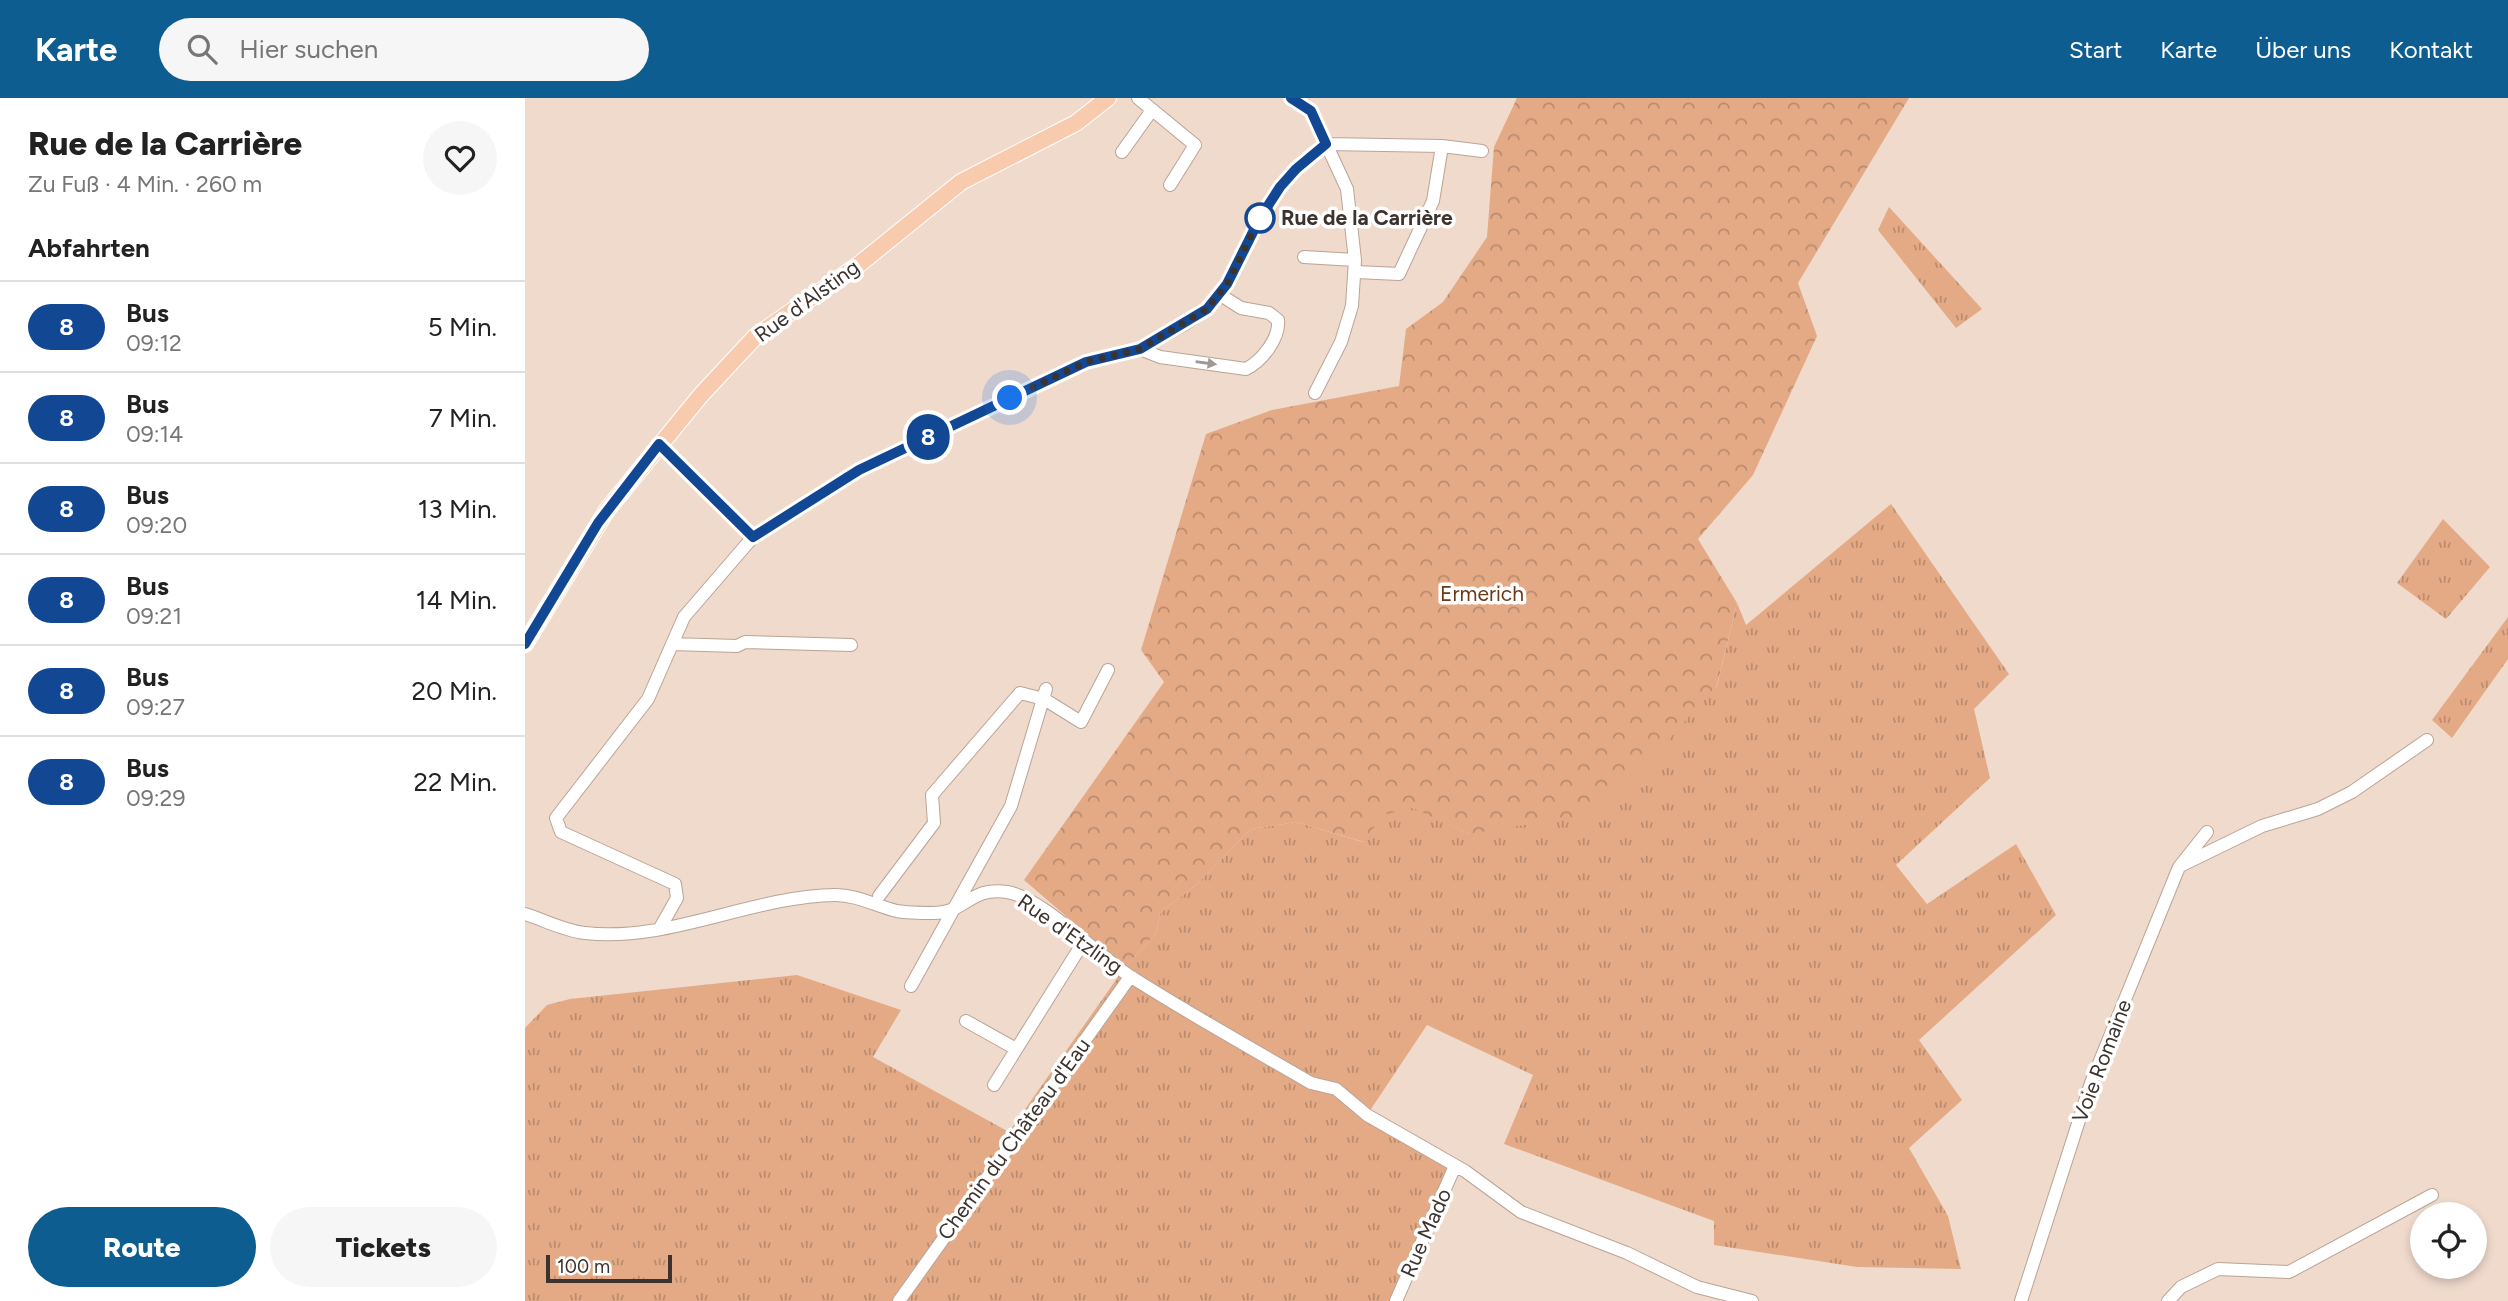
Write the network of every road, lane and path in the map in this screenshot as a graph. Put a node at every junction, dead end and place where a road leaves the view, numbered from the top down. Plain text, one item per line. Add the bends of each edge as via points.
1 (1108, 98) edge
2 (1138, 98) edge
3 (1291, 98) edge
4 (1152, 110) junction
5 (1326, 144) junction
6 (1442, 146) junction
7 (1482, 151) dead end
8 (1122, 152) dead end
9 (1170, 185) dead end
10 (1304, 257) dead end
11 (1356, 266) junction
12 (1219, 294) junction
13 (1140, 349) junction
14 (1315, 393) dead end
15 (659, 444) junction
16 (753, 537) junction
17 (525, 644) edge
18 (672, 644) junction
19 (851, 645) dead end
20 (1108, 670) dead end
21 (1045, 694) junction
22 (2427, 740) dead end
23 (2207, 832) dead end
24 (2179, 867) junction
25 (879, 896) dead end
26 (955, 909) junction
27 (525, 914) edge
28 (660, 928) junction
29 (1084, 941) junction
30 (1130, 977) junction
31 (911, 986) dead end
32 (965, 1021) dead end
33 (1016, 1049) junction
34 (994, 1084) dead end
35 (1455, 1166) junction
36 (2432, 1195) dead end
37 (899, 1301) edge
38 (1396, 1301) edge
39 (1752, 1301) edge
40 (2021, 1301) edge
41 (2168, 1301) edge

1 - 15 main road, Rue d'Alsting via 1076,123 961,182 857,266 774,322 723,370
2 - 4 street
3 - 5 street via 1311,111
4 - 8 street
4 - 9 street via 1195,145
5 - 6 street
5 - 11 street via 1347,189
5 - 12 street via 1280,187
6 - 7 street
6 - 11 street via 1433,201 1399,274
10 - 11 street
11 - 14 street via 1352,306 1341,342
12 - 13 street via 1207,309
13 -> 12 street via 1160,357 1246,369 1253,365 1263,356 1279,327 1278,320 1269,313 1241,308
13 - 16 street via 1086,362 859,470
15 - 16 street
15 - 17 main road, Rue d'Alsting via 598,523
16 - 18 street via 684,617
18 - 19 street
18 - 28 street via 648,699 556,818 561,832 675,884 677,898
20 - 21 street via 1081,722
21 - 25 street via 1020,693 932,795 934,823
21 - 26 street via 1011,806
22 - 24 street via 2352,792 2318,809 2262,826
23 - 24 street, Voie Romaine
24 - 40 street, Voie Romaine via 2091,1083
26 - 28 street, Rue d'Etzling via 897,911 838,895 804,897
26 - 29 street, Rue d'Etzling via 984,890 1010,892
26 - 31 street
27 - 28 street, Rue d'Etzling via 583,933
29 - 30 street, Rue d'Etzling
29 - 33 street
30 - 35 street, Rue d'Etzling via 1311,1083 1336,1089 1367,1115
30 - 37 street, Chemin du Château d'Eau
32 - 33 street
33 - 34 street
35 - 38 street, Rue Mado
35 - 39 street, Rue d'Etzling via 1521,1212 1627,1253 1697,1287
36 - 41 street via 2288,1272 2218,1269 2181,1287

